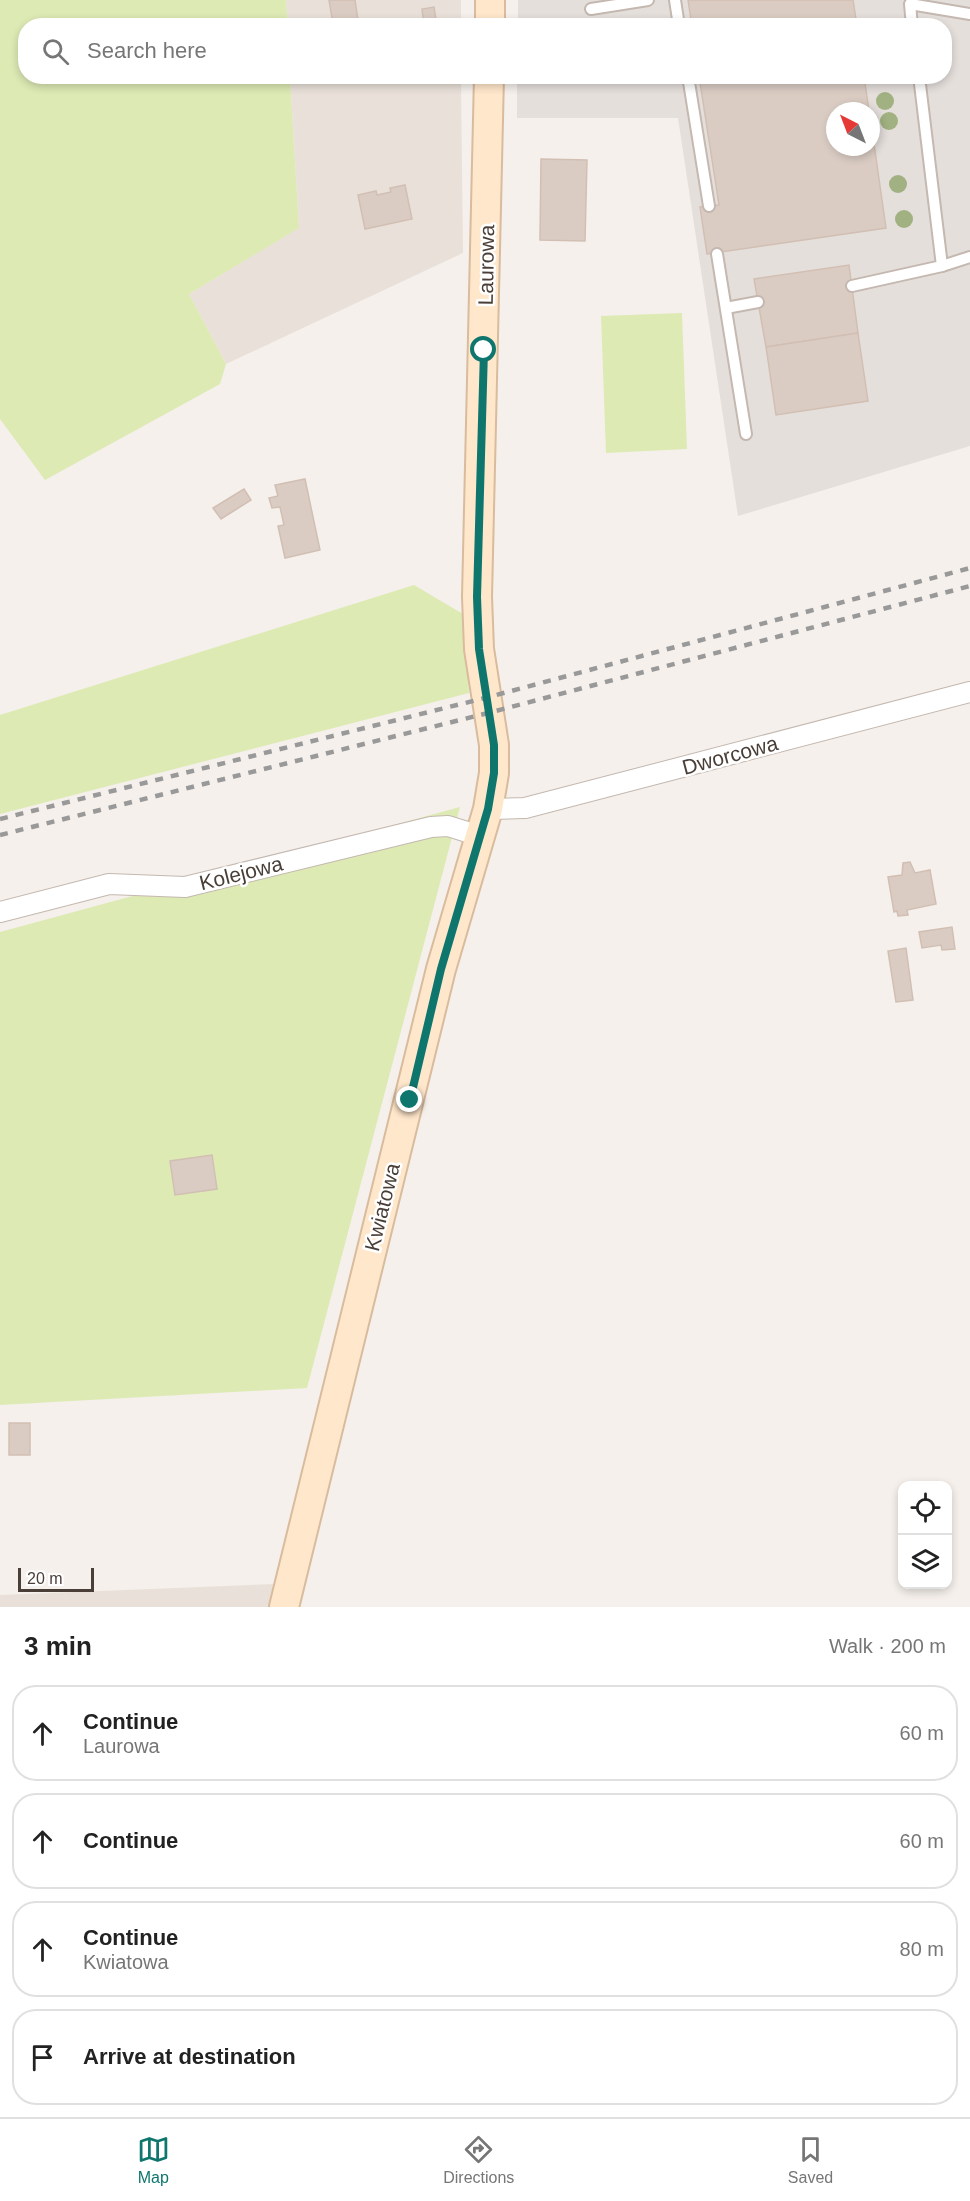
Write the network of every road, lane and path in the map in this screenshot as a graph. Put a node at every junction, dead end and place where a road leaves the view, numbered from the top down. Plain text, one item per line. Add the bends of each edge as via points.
1 (490, 0) edge
2 (648, 0) edge
3 (675, 0) edge
4 (910, 2) edge
5 (591, 9) dead end
6 (970, 14) edge
7 (489, 18) edge
8 (678, 18) edge
9 (911, 18) edge
10 (489, 84) edge
11 (689, 84) edge
12 (920, 84) edge
13 (709, 206) dead end
14 (717, 254) dead end
15 (970, 257) edge
16 (942, 266) junction
17 (852, 286) dead end
18 (758, 302) dead end
19 (726, 308) junction
20 (746, 434) dead end
21 (970, 692) edge
22 (484, 822) junction
23 (0, 912) edge
24 (284, 1607) edge

1 - 7 street
2 - 5 lane
3 - 8 lane
4 - 6 lane
4 - 9 lane
10 - 22 street, Laurowa via 477,597 494,773
11 - 13 lane
12 - 16 lane
14 - 19 lane
15 - 16 lane
16 - 17 lane
18 - 19 lane
19 - 20 lane
21 - 22 street, Dworcowa
22 - 23 street, Kolejowa via 430,827 185,887 109,884
22 - 24 street, Kwiatowa via 441,969

